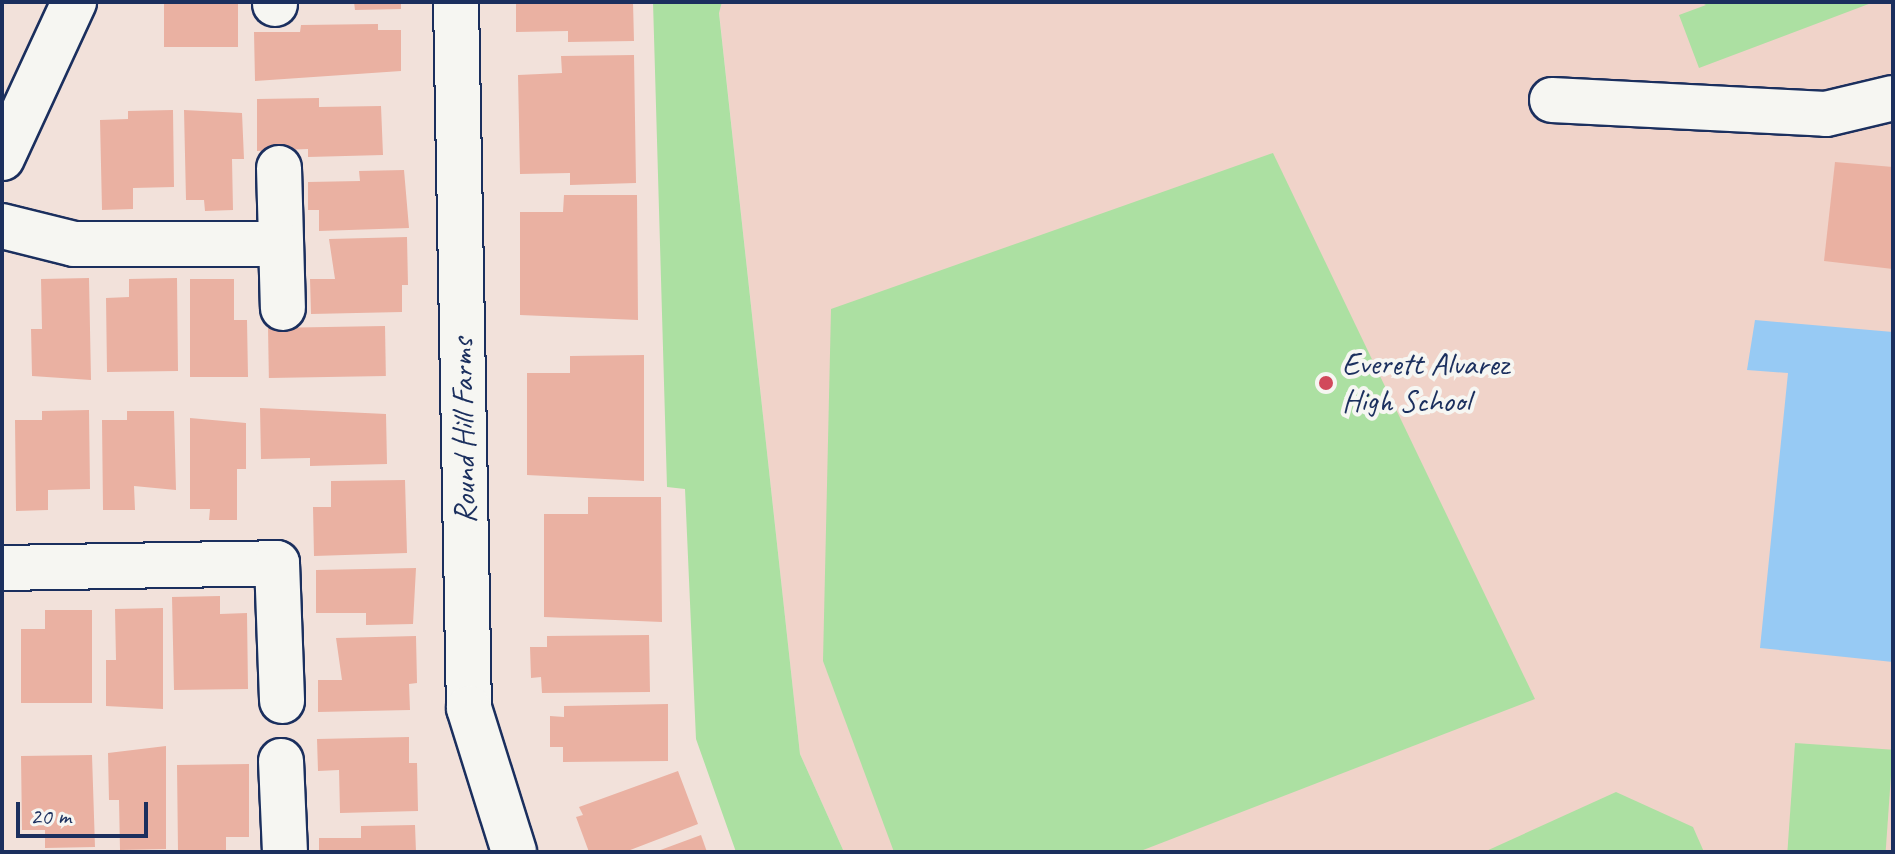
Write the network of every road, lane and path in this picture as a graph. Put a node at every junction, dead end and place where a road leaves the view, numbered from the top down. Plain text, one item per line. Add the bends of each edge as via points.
1 (74, 2) edge
2 (456, 2) edge
3 (1893, 98) edge
4 (1552, 100) dead end
5 (2, 158) edge
6 (279, 168) dead end
7 (2, 226) edge
8 (281, 244) junction
9 (283, 308) dead end
10 (2, 568) edge
11 (282, 701) dead end
12 (281, 761) dead end
13 (285, 852) edge
14 (514, 852) edge

1 - 5 street
2 - 14 street, Round Hill Farms via 469,708
3 - 4 street via 1826,114
6 - 8 street
7 - 8 street via 89,245
8 - 9 street
10 - 11 street via 277,563
12 - 13 street

